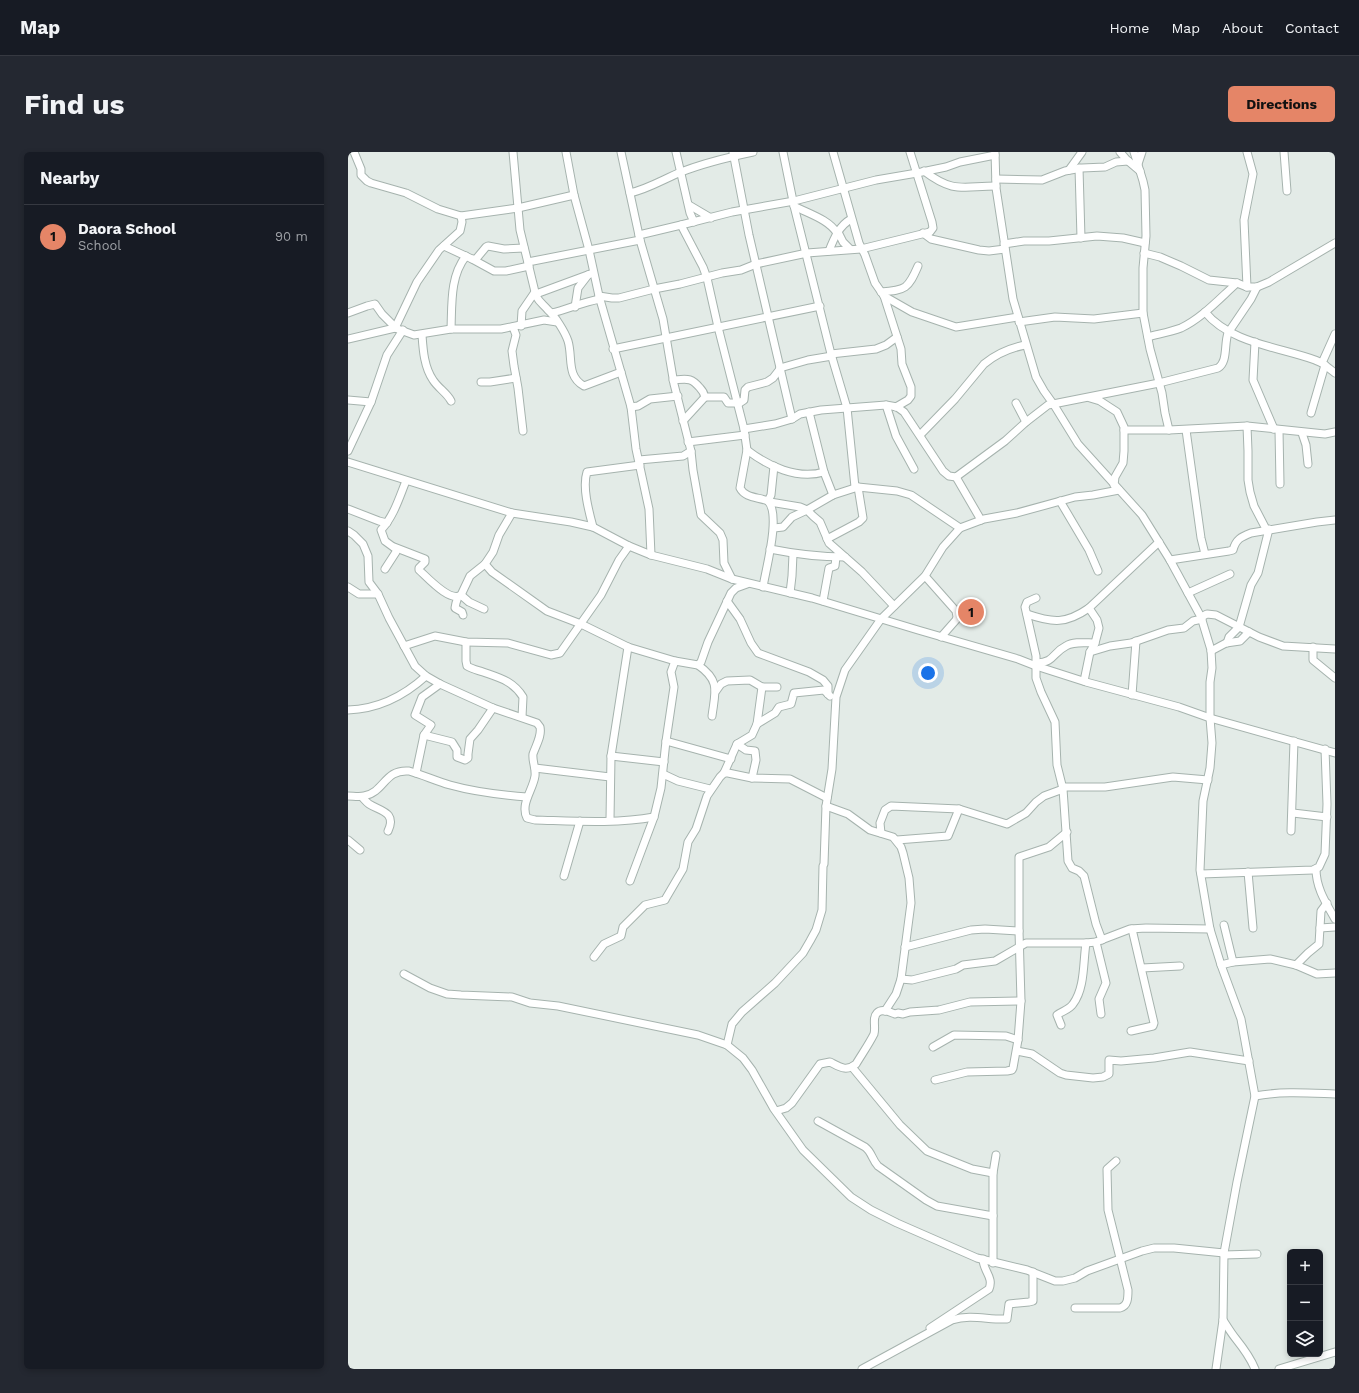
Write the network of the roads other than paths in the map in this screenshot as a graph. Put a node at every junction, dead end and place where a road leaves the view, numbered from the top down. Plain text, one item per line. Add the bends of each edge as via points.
1 (354, 152) edge
2 (513, 152) edge
3 (566, 152) edge
4 (621, 152) edge
5 (676, 152) edge
6 (753, 152) edge
7 (783, 152) edge
8 (833, 152) edge
9 (910, 152) edge
10 (1082, 152) edge
11 (1120, 152) edge
12 (1134, 152) edge
13 (1142, 152) edge
14 (1247, 152) edge
15 (1284, 152) edge
16 (995, 153) edge
17 (733, 154) edge
18 (1128, 161) junction
19 (1079, 168) junction
20 (1139, 168) junction
21 (1069, 170) junction
22 (680, 172) junction
23 (921, 172) junction
24 (996, 182) junction
25 (843, 188) junction
26 (1287, 191) dead end
27 (630, 193) junction
28 (574, 195) junction
29 (794, 204) junction
30 (689, 205) junction
31 (518, 208) junction
32 (744, 210) junction
33 (461, 216) junction
34 (711, 218) junction
35 (852, 219) junction
36 (694, 222) junction
37 (681, 226) junction
38 (838, 233) junction
39 (923, 233) junction
40 (639, 237) junction
41 (1081, 238) junction
42 (1145, 243) junction
43 (1335, 243) edge
44 (444, 246) junction
45 (1004, 247) junction
46 (524, 248) junction
47 (850, 249) junction
48 (861, 249) junction
49 (589, 250) junction
50 (829, 251) junction
51 (1144, 252) junction
52 (807, 253) junction
53 (469, 257) junction
54 (528, 264) junction
55 (756, 264) junction
56 (918, 266) dead end
57 (590, 274) junction
58 (707, 278) junction
59 (1237, 284) junction
60 (1247, 287) junction
61 (1257, 287) junction
62 (654, 289) junction
63 (536, 293) junction
64 (882, 294) junction
65 (599, 298) junction
66 (575, 306) junction
67 (820, 306) junction
68 (1205, 312) junction
69 (348, 314) edge
70 (552, 314) junction
71 (1143, 314) junction
72 (769, 316) junction
73 (1018, 319) junction
74 (557, 322) junction
75 (521, 326) junction
76 (395, 327) junction
77 (513, 327) junction
78 (718, 327) junction
79 (451, 329) junction
80 (403, 330) junction
81 (1230, 331) junction
82 (1335, 334) edge
83 (422, 335) junction
84 (666, 337) junction
85 (897, 337) junction
86 (1148, 337) junction
87 (348, 339) edge
88 (1255, 342) junction
89 (1025, 345) junction
90 (613, 350) junction
91 (832, 355) junction
92 (1323, 364) junction
93 (780, 369) junction
94 (621, 372) junction
95 (1335, 373) edge
96 (516, 378) junction
97 (673, 380) junction
98 (481, 382) dead end
99 (1159, 383) junction
100 (678, 396) junction
101 (705, 397) junction
102 (1087, 397) junction
103 (348, 400) edge
104 (451, 401) dead end
105 (371, 402) junction
106 (738, 403) junction
107 (1016, 403) dead end
108 (886, 405) junction
109 (1054, 405) junction
110 (631, 407) junction
111 (896, 407) junction
112 (847, 408) junction
113 (809, 412) junction
114 (1311, 413) dead end
115 (792, 419) junction
116 (684, 422) junction
117 (1026, 422) junction
118 (1247, 426) junction
119 (1124, 430) junction
120 (1169, 430) junction
121 (1186, 430) junction
122 (1277, 430) junction
123 (523, 431) dead end
124 (745, 432) junction
125 (1335, 432) edge
126 (1302, 433) junction
127 (920, 435) junction
128 (688, 442) junction
129 (348, 450) edge
130 (747, 450) junction
131 (692, 451) junction
132 (639, 462) junction
133 (348, 463) edge
134 (1308, 464) dead end
135 (774, 466) junction
136 (914, 469) dead end
137 (824, 472) junction
138 (956, 477) junction
139 (406, 481) junction
140 (1280, 484) dead end
141 (856, 487) junction
142 (1116, 488) junction
143 (832, 495) junction
144 (1060, 501) junction
145 (769, 502) junction
146 (348, 509) edge
147 (807, 510) junction
148 (512, 513) junction
149 (981, 520) junction
150 (1335, 520) edge
151 (387, 523) junction
152 (593, 527) junction
153 (774, 528) junction
154 (960, 528) junction
155 (1267, 529) junction
156 (348, 531) edge
157 (827, 539) junction
158 (1159, 542) junction
159 (394, 546) junction
160 (629, 546) junction
161 (770, 549) junction
162 (793, 554) junction
163 (1205, 554) junction
164 (652, 555) junction
165 (845, 556) junction
166 (836, 557) junction
167 (1170, 560) junction
168 (485, 564) junction
169 (385, 569) dead end
170 (1098, 570) dead end
171 (1230, 574) dead end
172 (925, 576) junction
173 (732, 579) junction
174 (747, 584) junction
175 (348, 587) edge
176 (763, 587) junction
177 (790, 593) junction
178 (1188, 593) junction
179 (378, 594) junction
180 (460, 596) junction
181 (1036, 598) dead end
182 (727, 601) junction
183 (823, 601) junction
184 (894, 606) junction
185 (1089, 608) junction
186 (484, 610) dead end
187 (1027, 614) junction
188 (463, 615) dead end
189 (1201, 618) junction
190 (881, 619) junction
191 (581, 624) junction
192 (1239, 627) junction
193 (1249, 632) junction
194 (941, 637) junction
195 (1136, 641) junction
196 (466, 642) junction
197 (1095, 643) junction
198 (1227, 643) junction
199 (404, 646) junction
200 (628, 647) junction
201 (1313, 647) junction
202 (1335, 649) edge
203 (1211, 651) junction
204 (1090, 652) junction
205 (675, 661) junction
206 (698, 665) junction
207 (1036, 665) junction
208 (426, 676) junction
209 (1335, 678) edge
210 (1084, 682) junction
211 (440, 684) junction
212 (762, 686) junction
213 (777, 687) dead end
214 (716, 691) junction
215 (828, 694) junction
216 (1132, 695) junction
217 (835, 705) junction
218 (493, 708) junction
219 (348, 710) edge
220 (712, 716) dead end
221 (522, 717) junction
222 (1210, 718) junction
223 (757, 724) junction
224 (424, 735) junction
225 (666, 741) junction
226 (1294, 741) junction
227 (737, 744) junction
228 (1325, 749) junction
229 (1335, 753) edge
230 (610, 756) junction
231 (731, 759) junction
232 (664, 762) junction
233 (535, 768) junction
234 (416, 773) junction
235 (724, 773) junction
236 (663, 774) junction
237 (610, 777) junction
238 (752, 778) junction
239 (1208, 780) junction
240 (1063, 788) junction
241 (710, 789) junction
242 (348, 796) edge
243 (362, 797) junction
244 (527, 797) junction
245 (827, 798) junction
246 (826, 806) junction
247 (959, 809) junction
248 (1293, 813) junction
249 (654, 817) junction
250 (1327, 817) junction
251 (610, 820) junction
252 (580, 821) junction
253 (388, 831) dead end
254 (1291, 831) dead end
255 (1067, 832) junction
256 (881, 833) junction
257 (348, 840) edge
258 (897, 840) junction
259 (360, 850) dead end
260 (1316, 869) junction
261 (1248, 872) junction
262 (1201, 874) junction
263 (564, 876) dead end
264 (630, 881) dead end
265 (1327, 903) junction
266 (1335, 919) edge
267 (1224, 925) dead end
268 (1335, 927) edge
269 (1253, 928) dead end
270 (1320, 928) junction
271 (1132, 929) junction
272 (1210, 929) junction
273 (1018, 931) junction
274 (1099, 941) junction
275 (1086, 943) junction
276 (905, 947) junction
277 (1019, 947) junction
278 (594, 957) dead end
279 (1233, 962) junction
280 (1221, 965) junction
281 (1296, 965) junction
282 (1180, 966) dead end
283 (1142, 968) junction
284 (1335, 973) edge
285 (404, 974) dead end
286 (901, 979) junction
287 (1021, 1000) junction
288 (885, 1011) junction
289 (1101, 1014) dead end
290 (1061, 1025) dead end
291 (1131, 1031) dead end
292 (1018, 1040) junction
293 (727, 1045) junction
294 (933, 1047) dead end
295 (1017, 1051) junction
296 (1249, 1061) junction
297 (852, 1067) junction
298 (935, 1080) dead end
299 (1335, 1094) edge
300 (1255, 1096) junction
301 (776, 1111) junction
302 (818, 1120) dead end
303 (996, 1155) dead end
304 (1116, 1161) dead end
305 (994, 1173) junction
306 (993, 1216) junction
307 (1224, 1254) junction
308 (1257, 1254) dead end
309 (983, 1259) junction
310 (1120, 1259) junction
311 (994, 1263) junction
312 (1033, 1272) junction
313 (1075, 1308) dead end
314 (1223, 1320) junction
315 (1335, 1352) edge
316 (1296, 1366) edge
317 (859, 1369) edge
318 (862, 1369) edge
319 (1216, 1369) edge
320 (1255, 1369) edge
321 (1279, 1369) edge

1 - 33 street via 362,169 361,175 367,181 406,193 443,211
2 - 31 street
3 - 28 street
4 - 27 street
5 - 22 street
6 - 17 street
7 - 29 street
8 - 25 street
9 - 23 street
10 - 21 street
11 - 18 street
12 - 20 street
13 - 20 street
14 - 60 street via 1252,174 1243,229
15 - 26 street
16 - 23 street
16 - 24 street
17 - 22 street
17 - 32 street
18 - 19 street via 1116,162 1105,168
18 - 20 street
19 - 21 street
19 - 41 street
20 - 42 street via 1145,190
21 - 24 street via 1042,180
22 - 27 street
22 - 30 street
23 - 24 street via 954,187 968,188
23 - 25 street
23 - 39 street via 933,228 930,232
24 - 45 street
25 - 29 street
25 - 35 street
27 - 40 street
28 - 31 street
28 - 49 street
29 - 32 street
29 - 38 street via 822,219
29 - 52 street
30 - 34 street
30 - 36 street
31 - 33 street
31 - 46 street
32 - 34 street
32 - 55 street
33 - 44 street via 462,228
34 - 36 street
35 - 38 street via 843,225
35 - 48 street
36 - 37 street
37 - 40 street
37 - 58 street
38 - 47 street
38 - 50 street
39 - 45 street via 931,240 979,250
39 - 48 street
40 - 49 street
40 - 62 street
41 - 42 street via 1107,236
41 - 45 street via 1024,241
42 - 51 street
43 - 61 street
44 - 53 street
44 - 76 street via 417,282
45 - 73 street
46 - 53 street via 504,249 488,246 476,259
46 - 54 street
47 - 48 street
47 - 50 street
48 - 64 street
49 - 54 street
49 - 57 street
50 - 52 street
51 - 59 street via 1209,280
51 - 71 street
52 - 55 street
52 - 67 street
53 - 54 street via 494,271 506,271
53 - 79 street via 458,269 453,293
54 - 63 street
55 - 58 street
55 - 72 street
56 - 64 street via 907,286
57 - 63 street
57 - 65 street
57 - 66 street via 578,288
58 - 62 street
58 - 78 street
59 - 60 street
59 - 68 street
60 - 61 street
61 - 81 street
62 - 65 street via 616,298
62 - 84 street
63 - 70 street via 541,304
63 - 75 street via 522,311
64 - 73 street via 912,312 956,327
64 - 85 street
65 - 66 street
65 - 90 street
66 - 70 street
67 - 72 street
67 - 91 street
68 - 81 street
68 - 86 street via 1181,328
69 - 76 street via 375,304
70 - 74 street
71 - 73 street via 1094,319
71 - 86 street
72 - 78 street
72 - 93 street
73 - 89 street
74 - 75 street via 544,320
74 - 94 street via 568,343 573,374 582,385
75 - 77 street
76 - 80 street
76 - 87 street
77 - 79 street
77 - 96 street via 516,339 512,351
78 - 84 street
78 - 106 street
79 - 83 street
80 - 83 street via 414,335
80 - 105 street via 388,356
81 - 88 street
81 - 99 street via 1226,339 1222,366
82 - 92 street
83 - 104 street via 425,362 432,379
84 - 90 street
84 - 97 street
85 - 91 street via 876,349
85 - 111 street via 911,394 908,400
86 - 99 street
88 - 92 street
88 - 122 street via 1253,380
89 - 109 street via 1036,377
89 - 127 street via 989,359
90 - 94 street
91 - 93 street
91 - 112 street
92 - 95 street
92 - 114 street
93 - 106 street via 766,382 748,387 744,400
93 - 115 street
94 - 110 street
96 - 98 street
96 - 123 street
97 - 100 street
97 - 101 street via 689,379
99 - 102 street
99 - 120 street
100 - 110 street via 650,399
100 - 116 street
101 - 106 street via 724,397 729,403
101 - 116 street
102 - 109 street
102 - 119 street via 1100,401 1116,412
103 - 105 street
105 - 129 street
106 - 124 street
107 - 117 street
108 - 111 street
108 - 112 street
108 - 136 street via 899,442
109 - 117 street via 1044,408
109 - 142 street via 1078,444
110 - 132 street
111 - 127 street via 904,412
112 - 113 street
112 - 141 street
113 - 115 street via 796,415
113 - 137 street
115 - 124 street
116 - 128 street
117 - 138 street
118 - 121 street
118 - 122 street
118 - 155 street via 1249,486 1252,500
119 - 120 street
119 - 142 street via 1123,463 1115,477
120 - 121 street
121 - 163 street
122 - 126 street
122 - 140 street
124 - 128 street
124 - 130 street
125 - 126 street
126 - 134 street
127 - 138 street via 943,471 949,476
128 - 131 street
130 - 135 street
130 - 145 street via 740,488 748,495
131 - 132 street via 683,456
131 - 173 street via 701,515 720,533 723,540 724,563
132 - 152 street via 586,472 588,508
132 - 164 street via 649,509
133 - 139 street
135 - 137 street via 804,475
135 - 145 street
137 - 143 street
138 - 149 street
139 - 148 street
139 - 151 street
141 - 143 street
141 - 154 street via 911,495
141 - 157 street via 863,518
142 - 144 street
142 - 158 street via 1142,515
143 - 147 street
144 - 149 street
144 - 170 street
145 - 147 street
145 - 153 street
146 - 151 street
147 - 153 street via 790,518 783,527
147 - 157 street via 820,522
148 - 152 street
148 - 168 street
149 - 154 street
150 - 155 street
151 - 159 street via 381,530 385,541
152 - 160 street
153 - 161 street
154 - 172 street via 943,547
155 - 163 street via 1240,537 1233,550
155 - 192 street via 1258,573 1251,585
156 - 179 street via 363,544 368,556 369,582
157 - 165 street
158 - 167 street
158 - 185 street
159 - 169 street via 396,552
159 - 180 street via 425,559 419,570 448,595
160 - 164 street
160 - 191 street
161 - 162 street
161 - 176 street
162 - 166 street
162 - 177 street
163 - 167 street
164 - 173 street via 707,569
165 - 166 street
165 - 184 street
166 - 183 street via 835,566 829,568
167 - 178 street
168 - 180 street via 470,576
168 - 191 street via 492,572 542,608
171 - 178 street
172 - 184 street
172 - 194 street via 956,611 956,620
173 - 174 street
174 - 176 street
174 - 182 street via 734,589
175 - 179 street via 359,594
176 - 177 street
177 - 183 street
178 - 189 street
179 - 199 street
180 - 186 street
180 - 188 street via 455,608
181 - 187 street via 1025,605
182 - 206 street
182 - 215 street via 758,653 824,680 828,686
183 - 190 street
184 - 190 street
185 - 187 street via 1079,615 1054,622
185 - 197 street via 1099,625
187 - 207 street via 1033,636
189 - 192 street via 1212,614
189 - 195 street via 1184,628 1168,630
189 - 203 street
190 - 194 street
190 - 217 street via 845,670 838,686
191 - 196 street via 560,653 556,654 508,643
191 - 200 street
192 - 193 street
192 - 198 street
193 - 198 street via 1240,641
193 - 201 street via 1283,646
194 - 207 street
195 - 204 street
195 - 216 street
196 - 199 street via 435,636
196 - 221 street via 467,666 503,679 516,687 523,697
197 - 204 street
197 - 207 street via 1064,646 1048,662
198 - 203 street
199 - 208 street via 415,666
200 - 205 street
200 - 230 street
201 - 202 street
201 - 209 street via 1313,660
203 - 222 street
204 - 210 street
205 - 206 street
205 - 225 street via 671,672 674,687
206 - 214 street via 715,683
207 - 210 street
207 - 240 street via 1040,692 1055,722 1058,765
208 - 211 street
208 - 219 street via 410,689 380,705
210 - 216 street
211 - 218 street
211 - 224 street via 422,697 415,715 431,726
212 - 213 street
212 - 214 street via 750,680 727,681
212 - 223 street
214 - 220 street
215 - 217 street
215 - 223 street via 824,690 794,694 791,704 779,707 774,714
216 - 222 street
217 - 245 street via 832,769
218 - 221 street
218 - 224 street via 470,739 468,758 465,760 457,757 457,750 452,742
221 - 233 street via 537,723 540,727 533,759
222 - 226 street
222 - 239 street via 1212,744
223 - 227 street via 752,735
224 - 234 street
225 - 231 street
225 - 232 street
226 - 228 street
226 - 248 street
227 - 231 street
227 - 238 street via 746,750 754,751 756,760
228 - 229 street
228 - 250 street
230 - 232 street
230 - 237 street
231 - 235 street
232 - 236 street
233 - 237 street
233 - 244 street via 531,792
234 - 243 street via 409,770 396,771 376,791
234 - 244 street via 470,790
235 - 238 street
235 - 241 street
236 - 241 street via 678,781
236 - 249 street
237 - 251 street
238 - 245 street via 790,779
239 - 240 street via 1173,777 1105,787
239 - 262 street via 1204,801
240 - 247 street via 1044,796 1026,813 1009,824
240 - 255 street
241 - 278 street via 696,829 688,842 684,869 665,900 645,905 623,928 621,936 604,944
242 - 243 street
243 - 253 street via 367,803 386,812 391,821
244 - 252 street via 528,818
245 - 246 street
246 - 256 street via 848,814 870,830
246 - 293 street via 823,904 816,930 803,953 732,1024
247 - 256 street via 891,806 885,810 880,823
247 - 258 street via 948,836
248 - 250 street
248 - 254 street
249 - 251 street
249 - 264 street
250 - 260 street via 1325,854
251 - 252 street
252 - 263 street
255 - 273 street via 1049,847 1019,857
255 - 274 street via 1070,865 1084,876
256 - 258 street
257 - 259 street
258 - 276 street via 910,886 911,903
260 - 261 street
260 - 265 street via 1316,881
261 - 262 street
261 - 269 street
262 - 272 street
265 - 266 street
265 - 270 street via 1321,911
267 - 279 street
268 - 270 street
270 - 281 street via 1319,944
271 - 272 street
271 - 274 street
271 - 283 street
272 - 280 street
273 - 276 street via 971,930
273 - 277 street
274 - 275 street
274 - 289 street via 1106,983 1099,999
275 - 277 street via 1029,942
275 - 290 street via 1078,995 1072,1005 1057,1015
276 - 286 street
277 - 286 street via 995,961 963,965 912,980
277 - 287 street
279 - 280 street
279 - 281 street via 1270,959
280 - 296 street via 1240,1019
281 - 284 street via 1317,974
282 - 283 street
283 - 291 street via 1154,1025
285 - 293 street via 446,994 512,997 530,1003 558,1006 698,1035
286 - 288 street via 896,994
287 - 288 street via 965,1002 939,1010 903,1014
287 - 292 street
288 - 297 street via 877,1013 874,1019 874,1034
292 - 294 street via 1001,1036 954,1035
292 - 295 street
293 - 301 street via 739,1054 752,1070
295 - 296 street via 1032,1054 1062,1074 1093,1078 1109,1074 1109,1060 1154,1058 1190,1052
295 - 298 street via 1012,1070 967,1072
296 - 300 street
297 - 301 street via 843,1069 827,1062 820,1064 792,1103
297 - 305 street via 900,1125 927,1151 974,1169
299 - 300 street via 1290,1092
300 - 307 street
301 - 309 street via 803,1150 857,1202 896,1223
302 - 306 street via 870,1150 878,1166 926,1200 938,1206
303 - 305 street
304 - 310 street via 1107,1169 1107,1205
305 - 306 street
306 - 311 street
307 - 308 street
307 - 310 street via 1154,1248
307 - 314 street
309 - 311 street
309 - 317 street via 984,1269 991,1281 989,1289 916,1337
310 - 312 street via 1063,1281 1055,1281
310 - 313 street via 1128,1296 1125,1306 1116,1309
311 - 312 street
312 - 318 street via 1033,1301 1009,1304 1007,1319 976,1316 952,1320
314 - 319 street
314 - 320 street via 1245,1349
315 - 316 street
316 - 321 street

